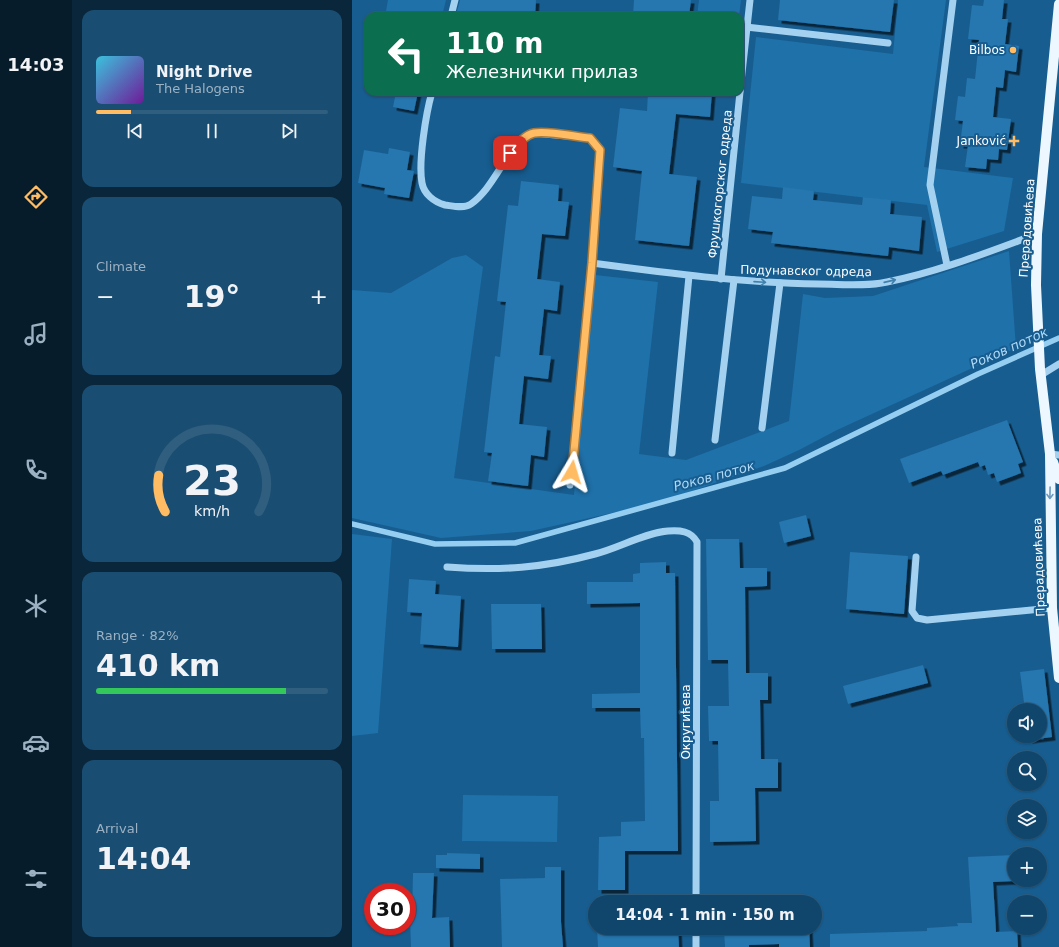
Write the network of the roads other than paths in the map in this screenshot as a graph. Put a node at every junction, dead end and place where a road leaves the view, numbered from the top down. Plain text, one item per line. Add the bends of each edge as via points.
1 (455, 0) edge
2 (750, 0) edge
3 (953, 0) edge
4 (1059, 4) edge
5 (452, 12) edge
6 (746, 27) junction
7 (888, 43) dead end
8 (744, 49) edge
9 (431, 96) edge
10 (740, 96) edge
11 (1037, 234) junction
12 (592, 263) junction
13 (947, 265) junction
14 (689, 276) junction
15 (721, 279) junction
16 (734, 280) junction
17 (780, 283) junction
18 (1059, 364) edge
19 (1040, 372) junction
20 (762, 428) dead end
21 (715, 440) dead end
22 (672, 453) dead end
23 (1055, 455) edge
24 (1059, 480) edge
25 (570, 485) dead end
26 (916, 557) dead end
27 (447, 567) dead end
28 (1052, 608) junction
29 (1059, 678) edge
30 (696, 895) edge
31 (696, 935) edge
32 (696, 947) edge

1 - 5 street
2 - 6 street, Фрушкогорског одреда
3 - 13 street via 930,185
4 - 11 main road, Прерадовићева
6 - 7 street
6 - 8 street, Фрушкогорског одреда
9 - 12 street via 425,132 422,183 426,193 442,204 456,207 470,204 484,190 510,153 533,133 590,138 600,150
10 - 15 street, Фрушкогорског одреда
11 - 13 street, Подунавског одреда
11 - 19 main road, Прерадовићева
12 - 14 street, Подунавског одреда
12 - 25 street
17 -> 13 street, Подунавског одреда via 887,283
14 - 15 street, Подунавског одреда
14 - 22 street
15 - 16 street, Подунавског одреда
16 -> 17 street, Подунавског одреда
16 - 21 street
17 - 20 street
18 - 19 street
19 - 23 main road, Прерадовићева
23 - 24 main road, Прерадовићева
23 -> 28 main road, Прерадовићева
26 - 28 street via 912,611 917,618 927,620
27 - 30 street, Округићева via 486,570 522,568 596,554 668,531 687,532 693,535 697,542
28 - 29 main road, Прерадовићева
31 - 32 street

